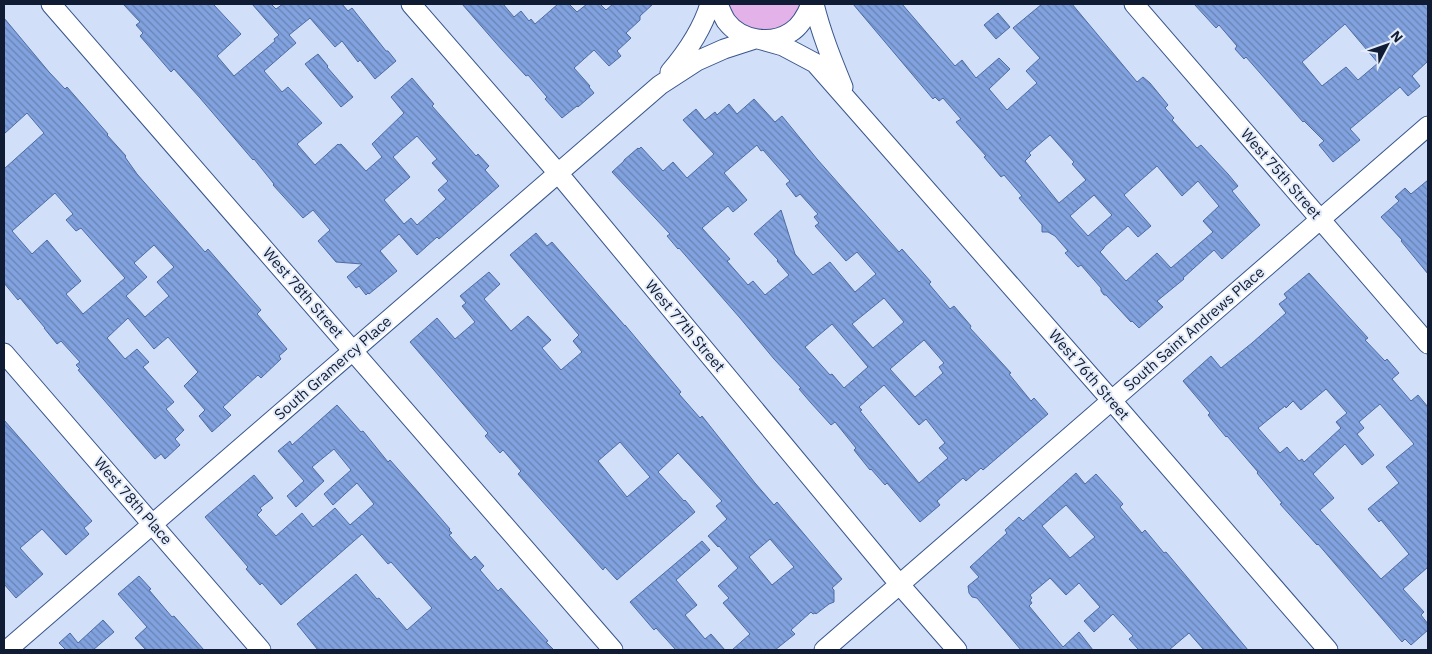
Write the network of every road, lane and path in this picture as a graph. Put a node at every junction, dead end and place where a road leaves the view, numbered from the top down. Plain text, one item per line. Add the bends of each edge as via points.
1 (51, 4) edge
2 (411, 4) edge
3 (710, 4) edge
4 (718, 4) edge
5 (813, 4) edge
6 (1134, 4) edge
7 (757, 39) junction
8 (660, 85) junction
9 (848, 100) junction
10 (1428, 126) edge
11 (558, 173) junction
12 (1321, 220) junction
13 (1428, 344) edge
14 (353, 351) junction
15 (4, 353) edge
16 (1112, 401) junction
17 (153, 524) junction
18 (900, 585) junction
19 (7, 650) edge
20 (261, 650) edge
21 (614, 650) edge
22 (824, 650) edge
23 (957, 650) edge
24 (1328, 650) edge

1 - 14 street, West 78th Street
2 - 11 street, West 77th Street
3 - 8 street, South Gramercy Place via 686,53
4 - 7 street, West 76th Street via 727,22 740,34
5 - 7 street, South Gramercy Place via 807,16 791,32 773,39
5 - 9 street, West 76th Street
6 - 12 street, West 75th Street
7 - 8 street, South Gramercy Place via 697,61
7 - 9 street, West 76th Street via 783,46 815,63
8 - 11 street, South Gramercy Place
9 - 16 street, West 76th Street
10 - 12 street, South Saint Andrews Place
11 - 14 street, South Gramercy Place
11 - 18 street, West 77th Street
12 - 13 street, West 75th Street
12 - 16 street, South Saint Andrews Place
14 - 17 street, South Gramercy Place
14 - 21 street, West 78th Street
15 - 17 street, West 78th Place
16 - 18 street, South Saint Andrews Place
16 - 24 street, West 76th Street
17 - 19 street, South Gramercy Place
17 - 20 street, West 78th Place
18 - 22 street, South Saint Andrews Place
18 - 23 street, West 77th Street

